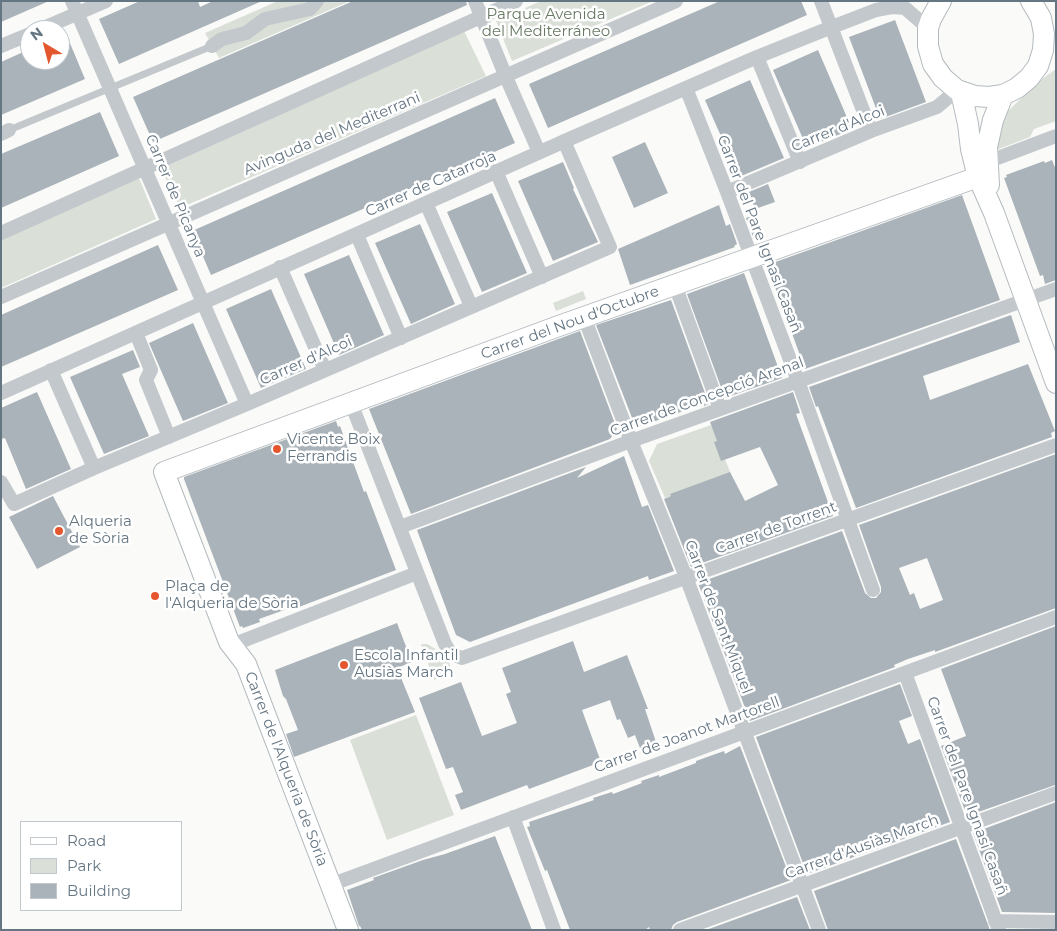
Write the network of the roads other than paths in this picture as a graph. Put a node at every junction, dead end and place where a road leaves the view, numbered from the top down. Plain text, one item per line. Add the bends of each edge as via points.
1 (106, 1) edge
2 (318, 1) edge
3 (475, 1) edge
4 (516, 1) edge
5 (676, 1) edge
6 (821, 1) edge
7 (941, 1) edge
8 (880, 6) edge
9 (74, 8) edge
10 (1042, 14) edge
11 (481, 16) junction
12 (927, 16) edge
13 (55, 20) edge
14 (832, 27) junction
15 (20, 38) edge
16 (1, 46) edge
17 (212, 46) joint
18 (756, 57) junction
19 (1047, 62) edge
20 (506, 77) junction
21 (109, 87) junction
22 (686, 88) junction
23 (959, 91) junction
24 (1003, 95) junction
25 (5, 132) edge
26 (871, 132) junction
27 (1056, 136) edge
28 (564, 141) junction
29 (539, 152) junction
30 (800, 162) junction
31 (145, 167) junction
32 (982, 169) junction
33 (496, 171) junction
34 (727, 192) junction
35 (426, 203) junction
36 (168, 223) junction
37 (1, 233) edge
38 (357, 235) junction
39 (752, 259) junction
40 (280, 267) junction
41 (542, 277) junction
42 (675, 286) junction
43 (1056, 289) edge
44 (1, 297) edge
45 (1026, 300) junction
46 (202, 303) junction
47 (471, 306) junction
48 (584, 318) junction
49 (136, 333) junction
50 (401, 338) junction
51 (51, 370) junction
52 (325, 370) junction
53 (798, 381) junction
54 (1056, 383) edge
55 (1, 393) edge
56 (352, 403) junction
57 (247, 404) junction
58 (720, 409) junction
59 (170, 437) junction
60 (631, 441) junction
61 (1056, 445) edge
62 (94, 468) junction
63 (164, 472) joint
64 (1, 482) edge
65 (846, 520) junction
66 (400, 527) junction
67 (417, 573) junction
68 (686, 578) junction
69 (872, 590) dead end
70 (1056, 617) edge
71 (232, 645) junction
72 (906, 672) junction
73 (744, 732) junction
74 (1056, 793) edge
75 (513, 817) junction
76 (962, 827) junction
77 (330, 884) junction
78 (802, 887) junction
79 (1056, 922) edge
80 (997, 925) edge
81 (348, 930) edge
82 (554, 930) edge
83 (680, 930) edge
84 (818, 930) edge

1 - 9 street
2 - 17 street via 310,9 265,19 246,33 222,38
3 - 11 street
4 - 11 street
5 - 20 street, Avinguda del Mediterrani
6 - 14 street
7 - 12 street
8 - 12 street, Carrer de Catarroja via 905,8
8 - 14 street, Carrer de Catarroja
9 - 13 street
9 - 21 street, Carrer de Picanya
10 - 19 street via 1043,50
11 - 20 street
11 - 31 street
12 - 23 street via 928,46 933,64 943,78
14 - 18 street, Carrer de Catarroja
14 - 26 street
15 - 16 street
17 - 21 lane
18 - 22 street, Carrer de Catarroja
18 - 30 street
19 - 24 street via 1017,88
20 - 29 street
20 - 36 street, Avinguda del Mediterrani
21 - 25 lane
21 - 31 street, Carrer de Picanya
22 - 28 street, Carrer de Catarroja
22 - 34 street, Carrer del Pare Ignasi Casañ
23 - 24 street via 975,96
23 - 26 street, Carrer d'Alcoi via 937,107
23 - 32 street via 971,149
24 - 32 street via 993,120
26 - 30 street, Carrer d'Alcoi
27 - 32 street
28 - 29 street, Carrer de Catarroja
28 - 41 street, Carrer d'Alcoi via 610,247
29 - 33 street, Carrer de Catarroja
30 - 34 street, Carrer d'Alcoi
31 - 36 street, Carrer de Picanya
31 - 37 street
32 - 39 street, Carrer del Nou d'Octubre
32 - 45 street via 988,180 994,213
33 - 35 street, Carrer de Catarroja
33 - 41 street
34 - 39 street, Carrer del Pare Ignasi Casañ
35 - 38 street, Carrer de Catarroja
35 - 47 street
36 - 44 street, Avinguda del Mediterrani
36 - 46 street, Carrer de Picanya
38 - 40 street, Carrer de Catarroja
38 - 50 street
39 - 42 street, Carrer del Nou d'Octubre
39 - 53 street, Carrer del Pare Ignasi Casañ
40 - 46 street, Carrer de Catarroja
40 - 52 street
41 - 47 street, Carrer d'Alcoi
42 - 48 street, Carrer del Nou d'Octubre
42 - 58 street
43 - 45 street, Carrer de Concepció Arenal
45 - 53 street, Carrer de Concepció Arenal
45 - 54 street
46 - 49 street, Carrer de Catarroja
46 - 57 street, Carrer de Picanya
47 - 50 street, Carrer d'Alcoi
48 - 56 street, Carrer del Nou d'Octubre
48 - 60 street, Carrer de Sant Miquel
49 - 51 street, Carrer de Catarroja
49 - 59 street via 151,370 146,380
50 - 52 street, Carrer d'Alcoi
51 - 55 street, Carrer de Catarroja
51 - 62 street
52 - 57 street, Carrer d'Alcoi
53 - 58 street, Carrer de Concepció Arenal
53 - 65 street, Carrer del Pare Ignasi Casañ
56 - 63 street, Carrer del Nou d'Octubre
56 - 66 street
57 - 59 street, Carrer d'Alcoi
58 - 60 street, Carrer de Concepció Arenal
59 - 62 street, Carrer d'Alcoi
60 - 66 street, Carrer de Concepció Arenal
60 - 68 street, Carrer de Sant Miquel
61 - 65 street, Carrer de Torrent
62 - 64 street, Carrer d'Alcoi via 14,504
63 - 71 street, Carrer de l'Alqueria de Sòria
65 - 68 street, Carrer de Torrent
65 - 69 street, Carrer del Pare Ignasi Casañ
66 - 67 street
67 - 68 street, Carrer de Torrent via 444,644 451,654 462,658
67 - 71 street
68 - 73 street, Carrer de Sant Miquel
70 - 72 street, Carrer de Joanot Martorell
71 - 77 street, Carrer de l'Alqueria de Sòria via 246,664
72 - 73 street, Carrer de Joanot Martorell
72 - 76 street, Carrer del Pare Ignasi Casañ
73 - 75 street, Carrer de Joanot Martorell
73 - 78 street, Carrer de Sant Miquel
74 - 76 street, Carrer d'Ausiàs March
75 - 77 street, Carrer de Joanot Martorell
75 - 82 street
76 - 78 street, Carrer d'Ausiàs March
76 - 80 street, Carrer del Pare Ignasi Casañ
77 - 81 street, Carrer de l'Alqueria de Sòria
78 - 83 street, Carrer d'Ausiàs March
78 - 84 street, Carrer de Sant Miquel
79 - 80 street

